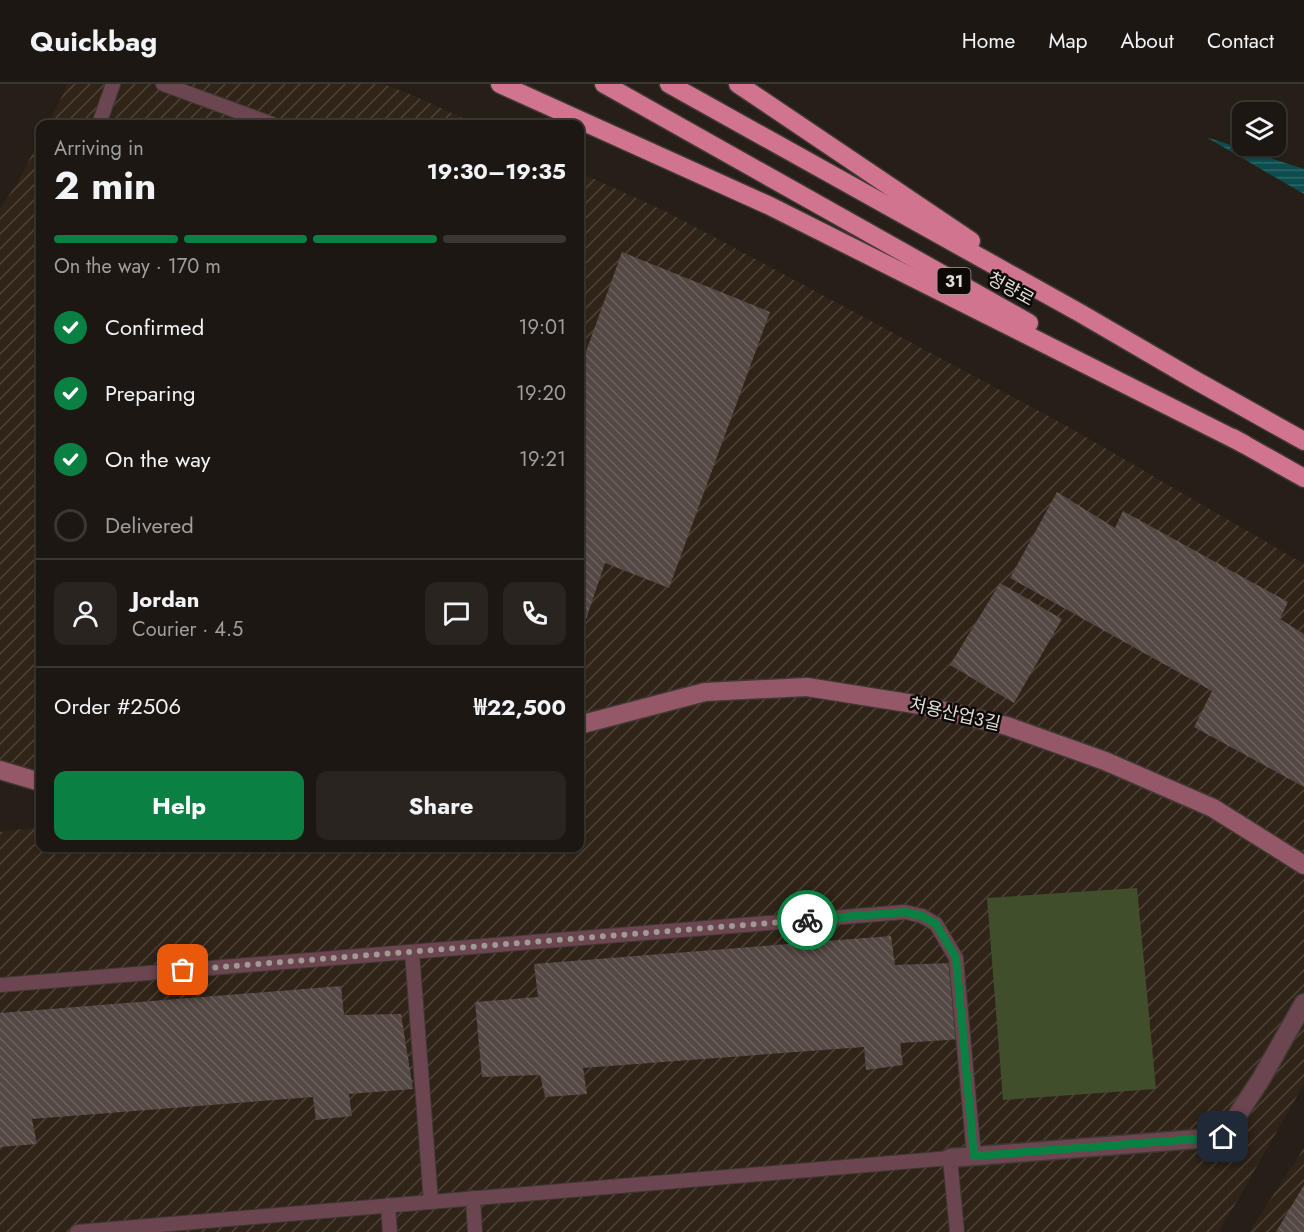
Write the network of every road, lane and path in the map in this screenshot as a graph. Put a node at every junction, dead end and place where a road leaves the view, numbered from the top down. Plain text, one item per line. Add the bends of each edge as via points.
1 (113, 84) edge
2 (163, 84) edge
3 (500, 84) edge
4 (604, 84) edge
5 (669, 84) edge
6 (738, 84) edge
7 (100, 120) edge
8 (261, 120) edge
9 (580, 120) edge
10 (584, 122) edge
11 (1080, 313) junction
12 (1304, 441) edge
13 (1244, 444) junction
14 (1304, 478) edge
15 (584, 724) edge
16 (0, 770) edge
17 (36, 781) edge
18 (1304, 864) edge
19 (412, 952) junction
20 (0, 985) edge
21 (1304, 1004) edge
22 (974, 1156) junction
23 (950, 1158) junction
24 (473, 1198) junction
25 (431, 1202) junction
26 (388, 1205) junction
27 (77, 1232) edge
28 (390, 1232) edge
29 (476, 1232) edge
30 (957, 1232) edge

1 - 7 lane
2 - 8 lane
3 - 9 highway
4 - 13 highway, 청량로 / 31
5 - 11 highway, 청량로 / 31
6 - 11 highway
10 - 13 highway via 770,206
11 - 12 highway, 청량로 / 31
13 - 14 highway, 청량로 / 31
15 - 18 street, 처용산업3길 via 705,692 807,687 920,705 1007,726 1105,762 1212,808
16 - 17 street
19 - 20 lane
19 - 22 lane via 905,912 922,916 936,924 956,958
19 - 25 lane
21 - 22 street via 1223,1137
22 - 23 street
23 - 24 lane
23 - 30 lane
24 - 25 lane
24 - 29 lane
25 - 26 lane
26 - 27 lane
26 - 28 lane

